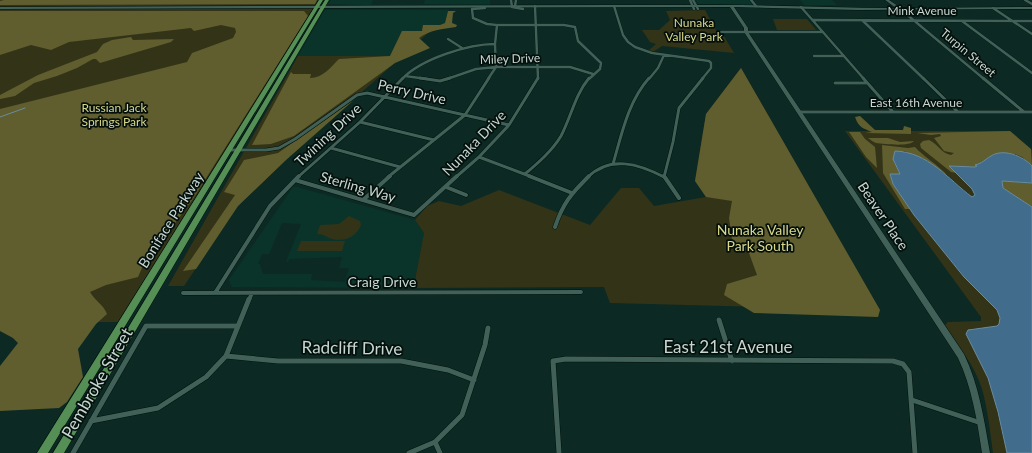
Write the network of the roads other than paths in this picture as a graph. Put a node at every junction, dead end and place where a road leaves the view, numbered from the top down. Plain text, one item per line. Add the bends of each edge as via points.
1 (511, 0) edge
2 (516, 0) edge
3 (691, 0) edge
4 (751, 0) edge
5 (889, 0) edge
6 (1025, 0) edge
7 (1032, 4) edge
8 (321, 5) edge
9 (464, 6) junction
10 (513, 6) junction
11 (756, 6) junction
12 (535, 7) junction
13 (614, 7) junction
14 (695, 7) junction
15 (730, 7) junction
16 (897, 7) junction
17 (0, 8) edge
18 (428, 8) junction
19 (771, 8) junction
20 (802, 8) junction
21 (993, 8) junction
22 (1032, 8) edge
23 (472, 9) junction
24 (523, 9) junction
25 (813, 20) junction
26 (863, 20) junction
27 (913, 20) junction
28 (962, 20) junction
29 (1012, 21) junction
30 (1032, 21) edge
31 (535, 24) junction
32 (497, 25) junction
33 (721, 32) dead end
34 (746, 32) junction
35 (823, 32) junction
36 (1032, 34) edge
37 (448, 39) dead end
38 (495, 44) junction
39 (462, 48) junction
40 (664, 55) junction
41 (814, 56) dead end
42 (844, 56) junction
43 (496, 67) junction
44 (539, 67) junction
45 (593, 74) junction
46 (1032, 74) edge
47 (405, 76) junction
48 (835, 83) dead end
49 (867, 83) junction
50 (383, 97) junction
51 (800, 112) junction
52 (892, 112) junction
53 (958, 112) junction
54 (1024, 112) junction
55 (1032, 112) edge
56 (465, 115) junction
57 (360, 122) junction
58 (509, 125) junction
59 (434, 140) junction
60 (330, 148) junction
61 (229, 150) junction
62 (238, 151) junction
63 (479, 157) junction
64 (613, 164) junction
65 (400, 167) junction
66 (525, 174) junction
67 (664, 176) junction
68 (295, 180) junction
69 (446, 187) junction
70 (572, 193) junction
71 (466, 195) dead end
72 (679, 198) dead end
73 (363, 200) junction
74 (414, 215) joint
75 (555, 227) dead end
76 (581, 292) dead end
77 (183, 293) dead end
78 (215, 293) junction
79 (252, 293) junction
80 (719, 320) dead end
81 (238, 326) junction
82 (488, 328) dead end
83 (226, 356) junction
84 (732, 361) junction
85 (474, 380) junction
86 (912, 400) junction
87 (91, 421) junction
88 (981, 422) junction
89 (435, 442) junction
90 (42, 453) edge
91 (58, 453) edge
92 (73, 453) edge
93 (409, 453) edge
94 (440, 453) edge
95 (559, 453) edge
96 (915, 453) edge
97 (986, 453) edge

1 - 10 street
2 - 10 street
3 - 14 street
4 - 11 street
5 - 16 main road, Turpin Street
6 - 7 street
8 - 9 main road
8 - 17 main road
8 - 18 main road
8 - 61 main road, Boniface Parkway
8 - 62 main road, Boniface Parkway
9 - 10 main road
9 - 18 main road
10 - 12 main road
10 - 23 street
10 - 24 street
11 - 15 main road
11 - 19 main road
12 - 13 main road
12 - 24 main road
12 - 31 street, Nunaka Drive
13 - 14 main road
13 - 40 street via 623,35 628,42 638,48
14 - 15 main road
15 - 19 main road
15 - 34 main road, Beaver Place
16 - 20 main road
16 - 21 main road
16 - 27 street, Turpin Street
18 - 23 main road
19 - 20 main road
20 - 25 street
21 - 22 main road
21 - 29 street
23 - 24 main road
23 - 32 street via 474,18
25 - 26 street, Mink Avenue
25 - 35 street
26 - 27 street, Mink Avenue
26 - 53 street
27 - 28 street, Mink Avenue
27 - 54 street, Turpin Street
28 - 29 street, Mink Avenue
28 - 46 street
29 - 30 street, Mink Avenue
29 - 36 street
31 - 32 street
31 - 44 street, Nunaka Drive
31 - 45 street via 574,27 578,41 601,63 600,69
32 - 38 street
33 - 34 street
34 - 35 street
34 - 51 main road, Beaver Place
35 - 42 street
37 - 39 street
38 - 39 street, Twining Drive
38 - 43 street
39 - 47 street, Twining Drive via 415,68
40 - 64 street via 662,66 633,100
40 - 67 street via 705,60 712,65 679,108
41 - 42 street
42 - 49 street
43 - 44 street, Miley Drive
43 - 47 street, Miley Drive via 476,69 440,81
43 - 56 street
44 - 45 street, Miley Drive via 570,67
44 - 58 street, Nunaka Drive via 538,80
45 - 66 street via 576,96 561,135 547,154
47 - 50 street, Twining Drive
48 - 49 street
49 - 52 street
50 - 56 street, Perry Drive
50 - 57 street, Twining Drive
50 - 62 street, Perry Drive via 367,93 357,95 279,148
51 - 52 street, East 16th Avenue
51 - 88 main road, Beaver Place via 961,356 974,386
52 - 53 street, East 16th Avenue
53 - 54 street, East 16th Avenue
54 - 55 street, East 16th Avenue
56 - 58 street, Perry Drive
56 - 59 street
57 - 59 street
57 - 60 street, Twining Drive
58 - 63 street, Nunaka Drive
59 - 65 street
60 - 65 street
60 - 68 street, Twining Drive
61 - 62 street, Perry Drive
61 - 90 main road, Boniface Parkway
62 - 91 main road, Boniface Parkway
63 - 66 street
63 - 69 street, Nunaka Drive
64 - 67 street via 631,164
64 - 70 street via 596,169
65 - 73 street
66 - 70 street
67 - 72 street
68 - 73 street, Sterling Way
68 - 78 street, Twining Drive via 270,206
69 - 71 street
69 - 74 street, Nunaka Drive
70 - 75 street via 561,209
73 - 74 street, Sterling Way
76 - 79 street, Craig Drive
77 - 78 street, Craig Drive
78 - 79 street, Craig Drive
79 - 81 street
80 - 84 street
81 - 83 street
81 - 87 street, Pembroke Street via 146,326
82 - 85 street
83 - 85 street, Radcliff Drive via 278,360 402,361 448,370
83 - 87 street via 206,377 158,408
84 - 86 street, East 21st Avenue via 893,361 903,364 909,372
84 - 95 street, East 21st Avenue via 553,361
85 - 89 street via 462,415
86 - 88 street
86 - 96 street
87 - 92 street, Pembroke Street
88 - 97 main road, Beaver Place
89 - 93 street
89 - 94 street

